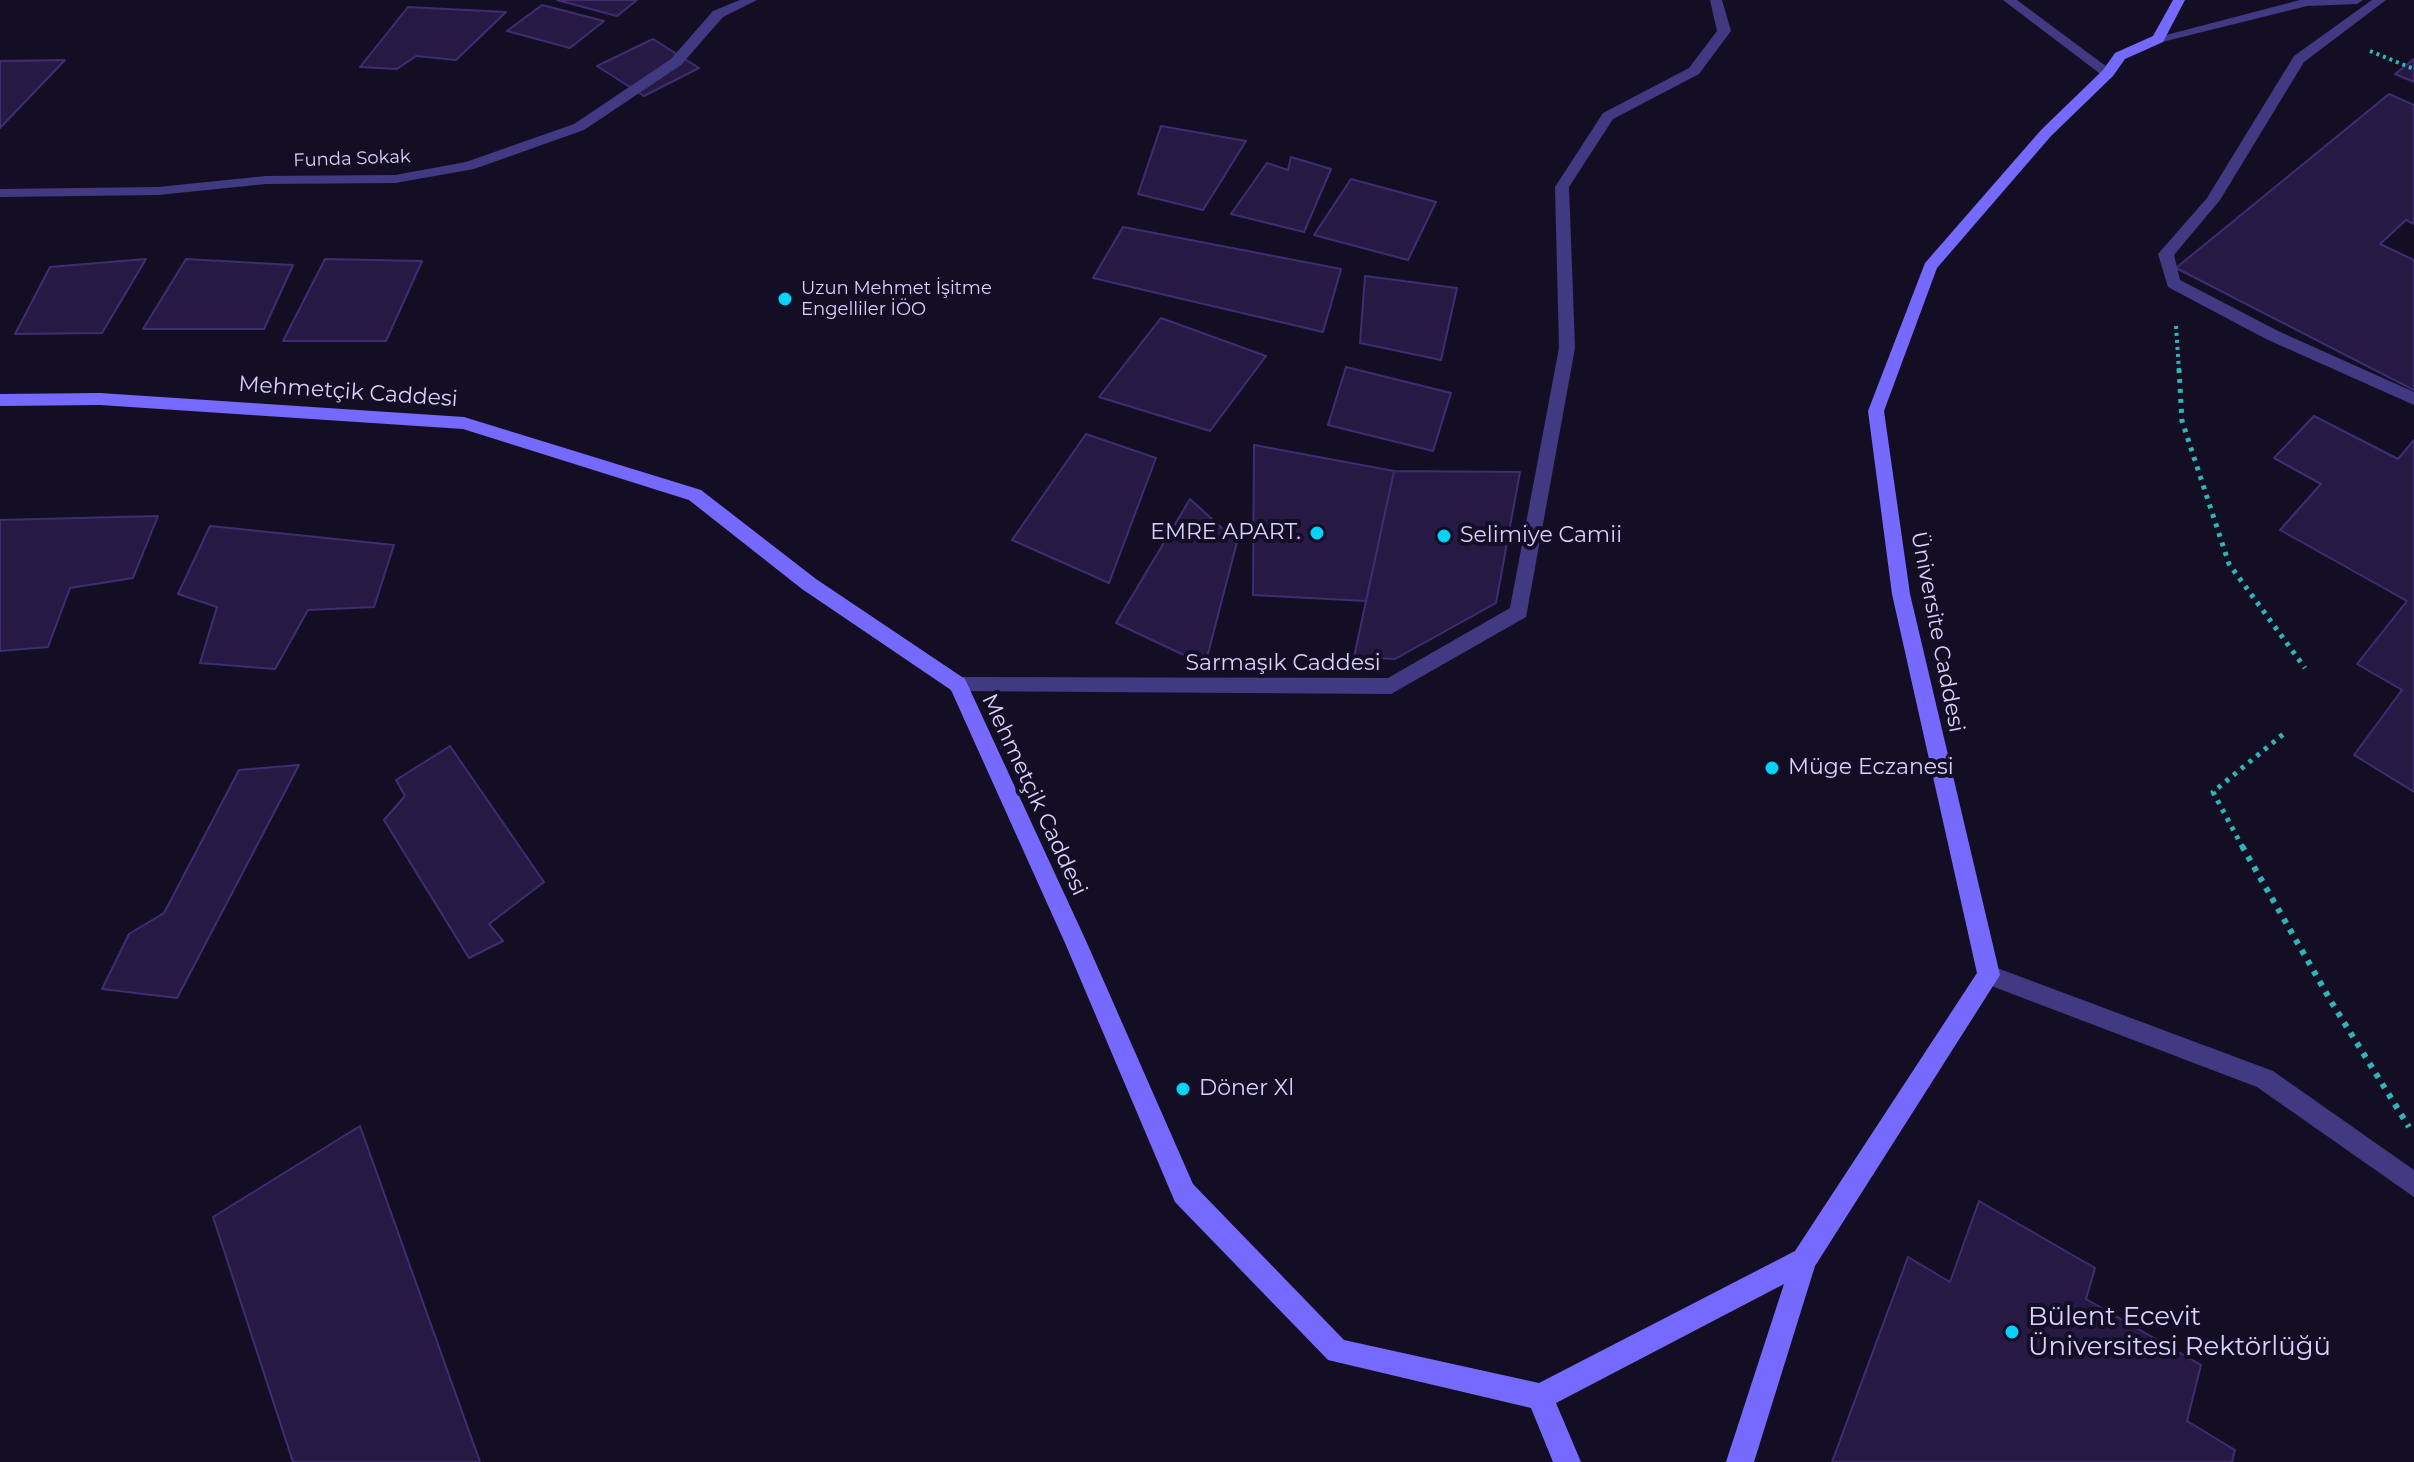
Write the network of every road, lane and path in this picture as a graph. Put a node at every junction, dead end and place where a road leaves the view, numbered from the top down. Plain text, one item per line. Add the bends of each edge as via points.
1 (751, 0) edge
2 (1716, 0) edge
3 (2009, 0) edge
4 (2179, 0) edge
5 (2357, 0) edge
6 (2380, 0) edge
7 (2158, 39) junction
8 (2108, 73) junction
9 (0, 193) edge
10 (2173, 283) junction
11 (2414, 399) edge
12 (0, 400) edge
13 (2305, 668) dead end
14 (958, 685) junction
15 (2287, 731) dead end
16 (1989, 975) junction
17 (2414, 1135) edge
18 (2414, 1185) edge
19 (1804, 1260) junction
20 (1540, 1397) junction
21 (1567, 1462) edge
22 (1740, 1462) edge

1 - 9 street, Funda Sokak via 718,14 676,62 579,127 469,166 395,179
2 - 14 street, Sarmaşık Caddesi via 1724,31 1694,71 1608,116 1562,187 1567,348 1519,612 1391,686
3 - 8 street
4 - 7 street
5 - 7 street via 2307,2
6 - 10 street via 2299,59 2213,200 2166,254
7 - 8 street, Üniversite Caddesi via 2120,56
8 - 16 street, Üniversite Caddesi via 2046,133 1930,266 1876,411 1901,594
10 - 11 street
10 - 13 path via 2182,421 2229,564
12 - 14 street, Mehmetçik Caddesi via 100,399 464,423 695,495 809,584
14 - 20 street, Mehmetçik Caddesi via 1184,1193 1337,1351
15 - 17 path via 2213,792 2346,1030
16 - 18 street via 2265,1079
16 - 19 street
19 - 20 street
19 - 22 street
20 - 21 street

